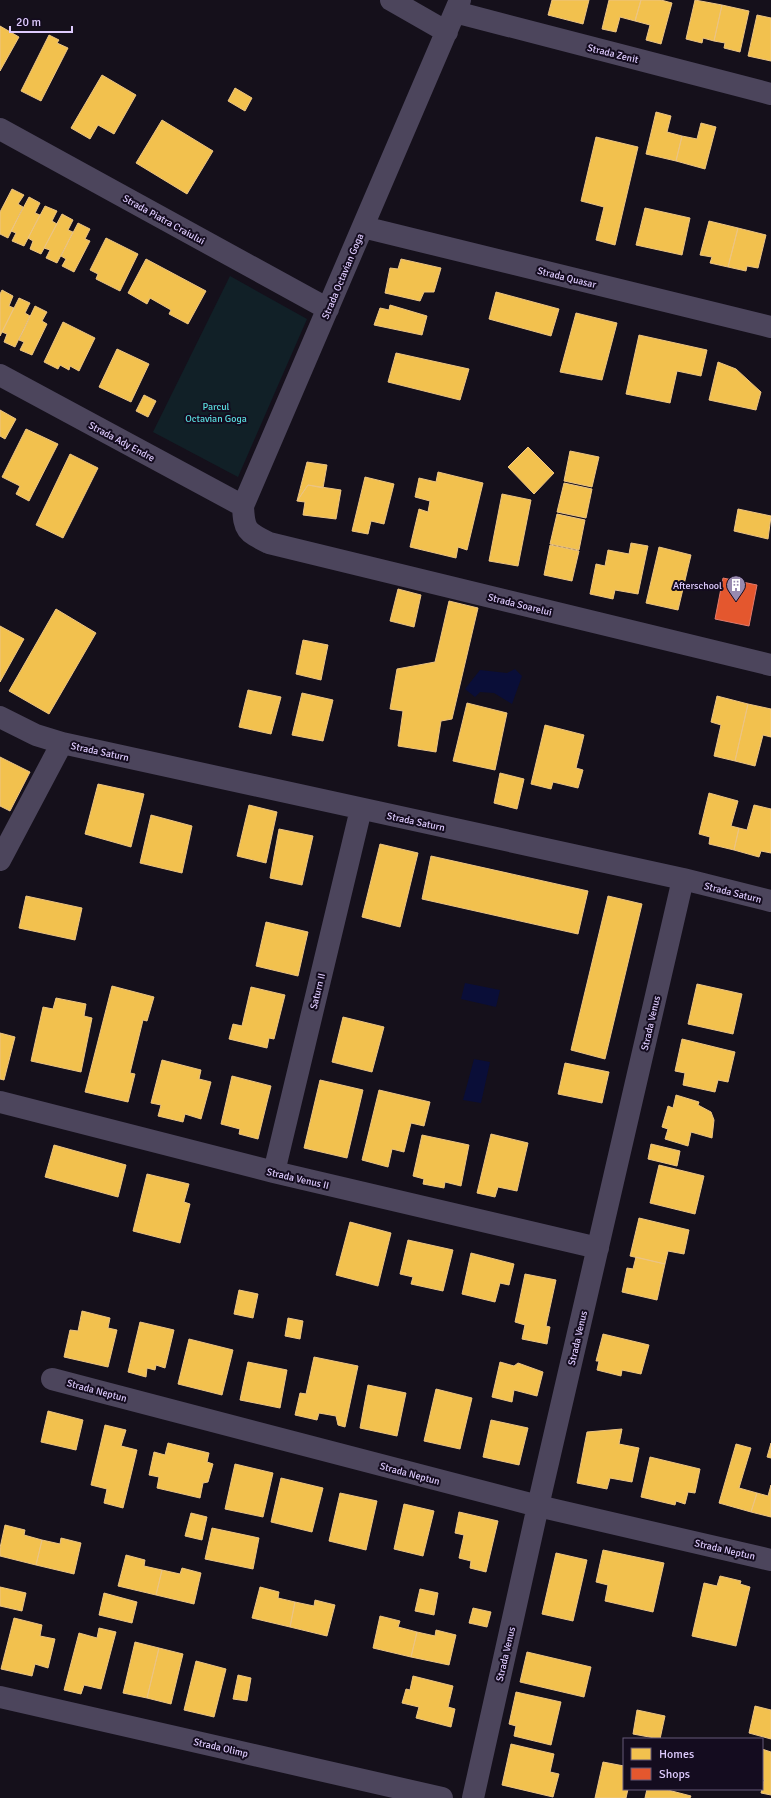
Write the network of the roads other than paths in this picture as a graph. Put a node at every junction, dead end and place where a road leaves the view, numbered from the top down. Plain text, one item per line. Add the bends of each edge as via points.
1 (391, 0) edge
2 (454, 15) edge
3 (771, 94) edge
4 (0, 129) edge
5 (363, 227) junction
6 (328, 309) junction
7 (771, 327) edge
8 (0, 375) edge
9 (243, 506) junction
10 (269, 543) joint
11 (771, 665) edge
12 (0, 717) edge
13 (62, 743) junction
14 (361, 809) junction
15 (0, 860) edge
16 (684, 879) junction
17 (771, 901) edge
18 (0, 1102) edge
19 (274, 1172) junction
20 (598, 1248) junction
21 (52, 1379) dead end
22 (538, 1506) junction
23 (771, 1560) edge
24 (0, 1697) edge
25 (442, 1798) edge
26 (473, 1798) edge

1 - 2 street, Strada Zenit
2 - 3 street, Strada Zenit
2 - 5 street, Strada Octavian Goga
4 - 6 street, Strada Piatra Craiului
5 - 6 street, Strada Octavian Goga
5 - 7 street, Strada Quasar
6 - 9 street, Strada Octavian Goga
8 - 9 street, Strada Ady Endre
9 - 10 street, Strada Octavian Goga via 244,524 252,534
10 - 11 street, Strada Soarelui
12 - 13 street, Strada Saturn via 36,735
13 - 14 street, Strada Saturn
13 - 15 street
14 - 16 street, Strada Saturn
14 - 19 street, Saturn II
16 - 17 street, Strada Saturn
16 - 20 street, Strada Venus
18 - 19 street, Strada Venus II
19 - 20 street, Strada Venus II
20 - 22 street, Strada Venus
21 - 22 street, Strada Neptun
22 - 23 street, Strada Neptun
22 - 26 street, Strada Venus
24 - 25 street, Strada Olimp

